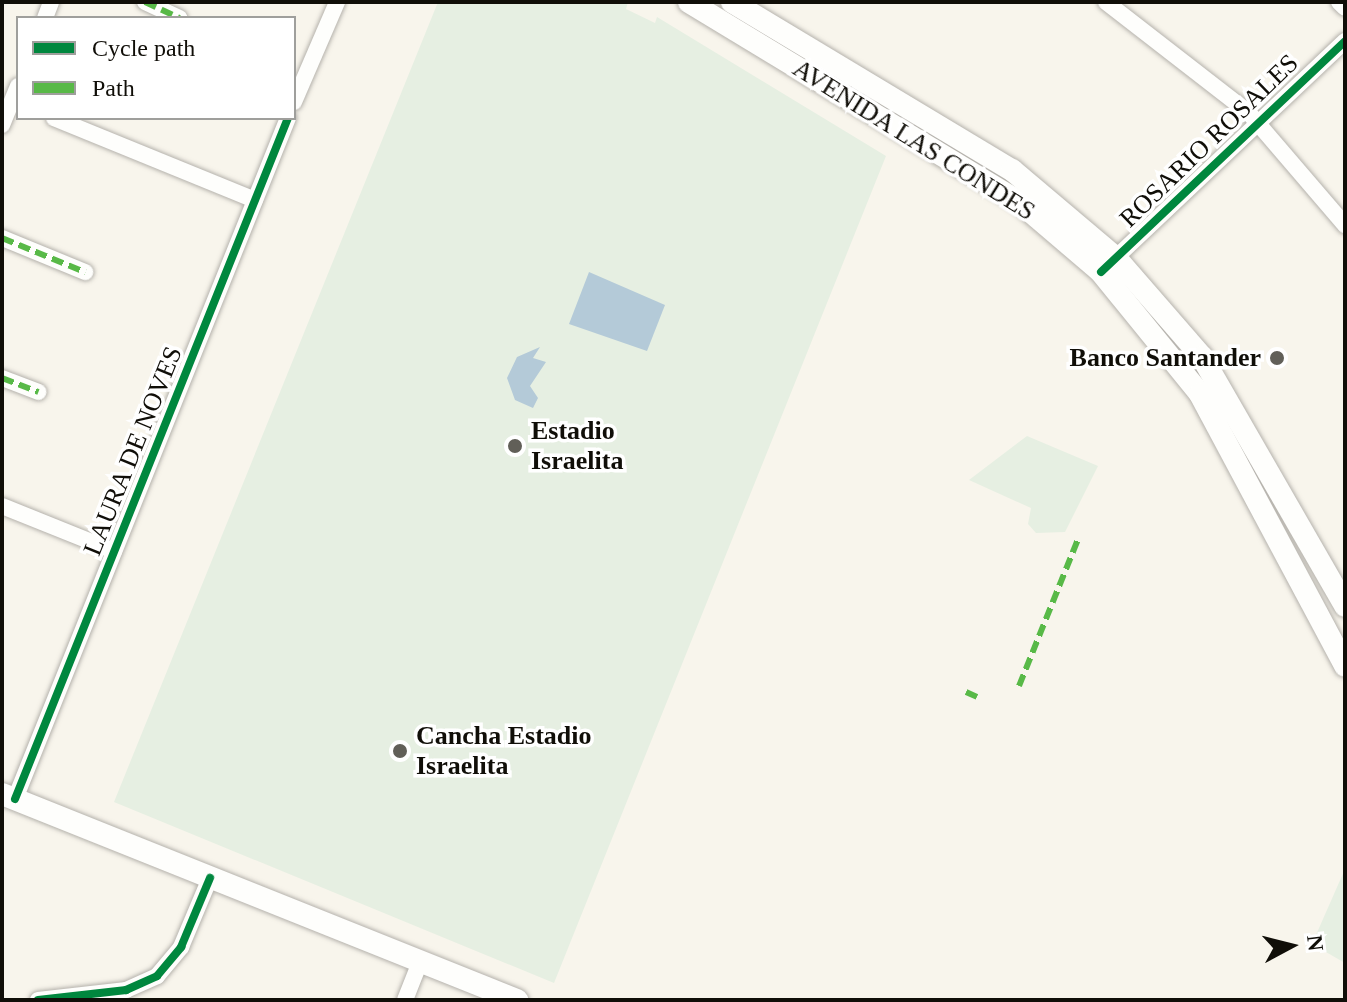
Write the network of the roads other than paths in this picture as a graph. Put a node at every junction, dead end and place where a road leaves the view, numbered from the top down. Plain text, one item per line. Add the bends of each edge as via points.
1 (145, 2) edge
2 (337, 2) edge
3 (689, 2) edge
4 (732, 2) edge
5 (1106, 2) edge
6 (1339, 2) edge
7 (1345, 8) edge
8 (176, 16) edge
9 (1345, 41) edge
10 (12, 97) edge
11 (296, 97) edge
12 (1256, 119) junction
13 (59, 120) edge
14 (287, 120) edge
15 (2, 125) edge
16 (255, 200) junction
17 (1345, 225) edge
18 (2, 238) edge
19 (1109, 265) junction
20 (85, 272) dead end
21 (2, 378) edge
22 (38, 392) dead end
23 (2, 506) edge
24 (114, 551) junction
25 (1345, 606) edge
26 (1345, 666) edge
27 (8, 797) edge
28 (210, 878) junction
29 (420, 962) junction
30 (38, 1000) edge
31 (405, 1000) edge
32 (517, 1000) edge

1 - 8 street
2 - 11 street
3 - 19 main road, AVENIDA LAS CONDES via 1018,201
4 - 19 main road, AVENIDA LAS CONDES via 1012,170
5 - 12 street
6 - 7 street
9 - 12 street, ROSARIO ROSALES
10 - 15 street
12 - 17 street
12 - 19 street, ROSARIO ROSALES
13 - 16 street
14 - 16 street, LAURA DE NOVES
16 - 24 street, LAURA DE NOVES
18 - 20 street
19 - 25 main road, AVENIDA LAS CONDES via 1206,364
19 - 26 main road, AVENIDA LAS CONDES via 1200,394
21 - 22 street
23 - 24 street
24 - 27 street, LAURA DE NOVES
27 - 28 main road
28 - 29 main road
28 - 30 street via 181,947 157,976 126,990
29 - 31 street
29 - 32 main road

